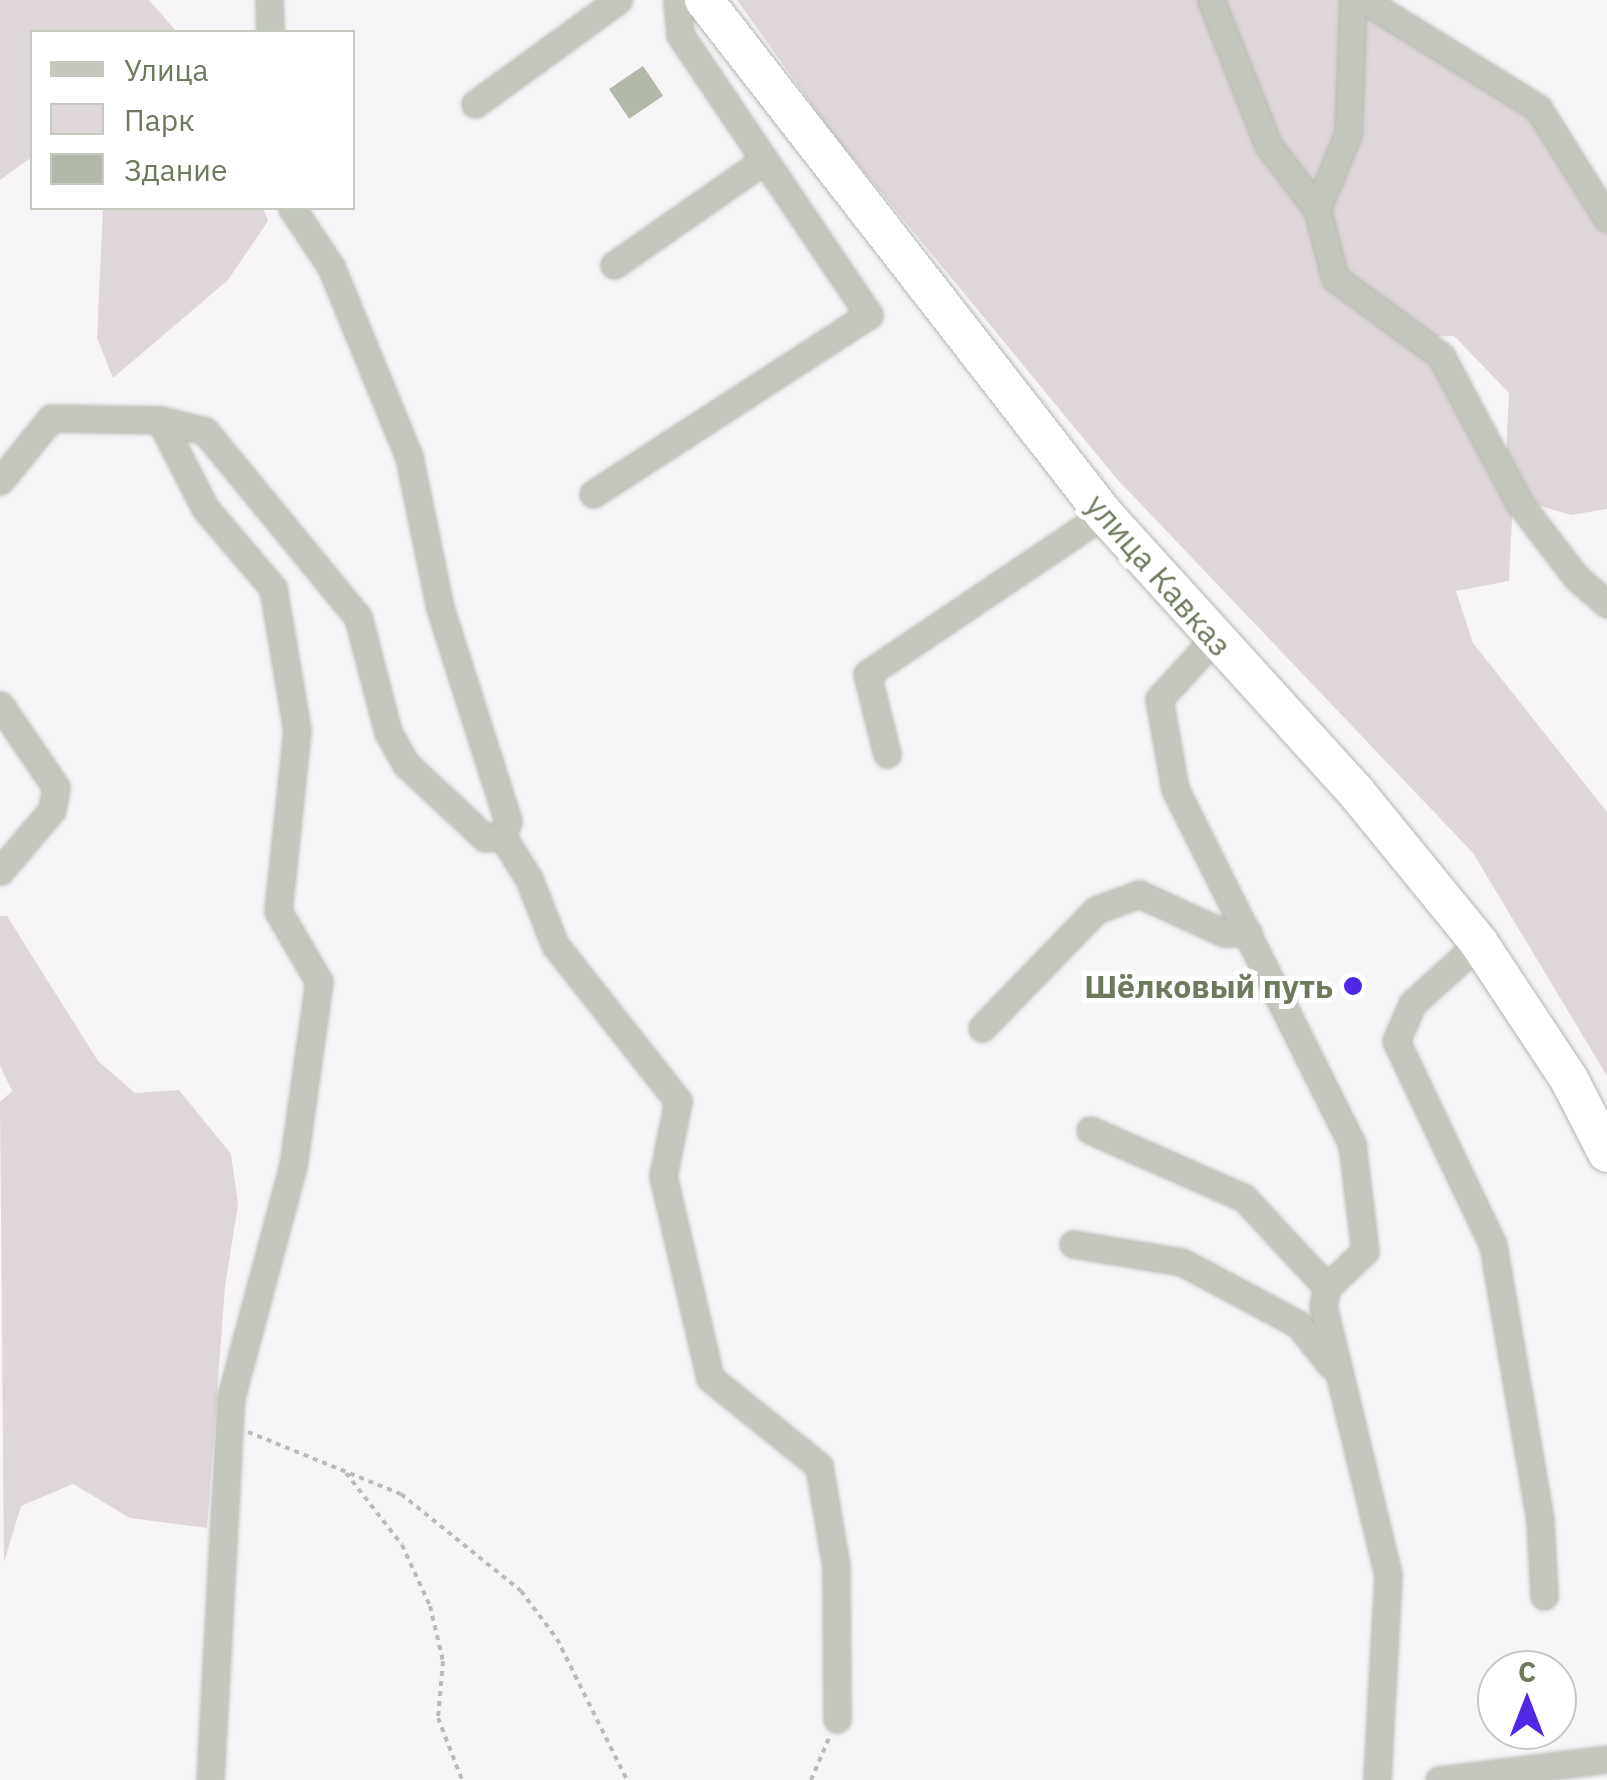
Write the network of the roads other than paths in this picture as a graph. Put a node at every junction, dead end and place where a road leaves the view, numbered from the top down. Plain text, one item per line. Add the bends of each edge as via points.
1 (269, 0) edge
2 (618, 0) edge
3 (677, 0) edge
4 (704, 0) edge
5 (1211, 0) edge
6 (1353, 0) edge
7 (1364, 0) edge
8 (270, 30) edge
9 (475, 104) dead end
10 (764, 161) junction
11 (1316, 208) junction
12 (293, 210) edge
13 (1607, 218) edge
14 (614, 265) dead end
15 (160, 420) junction
16 (0, 481) edge
17 (593, 494) dead end
18 (1104, 514) junction
19 (1607, 604) edge
20 (1214, 640) junction
21 (0, 704) edge
22 (887, 754) dead end
23 (502, 836) junction
24 (0, 871) edge
25 (1248, 932) junction
26 (1479, 943) junction
27 (982, 1028) dead end
28 (1090, 1130) dead end
29 (1607, 1153) edge
30 (1073, 1244) dead end
31 (1326, 1287) junction
32 (1339, 1375) junction
33 (1544, 1596) dead end
34 (837, 1719) road end
35 (1607, 1759) edge
36 (210, 1780) edge
37 (1377, 1780) edge
38 (1439, 1780) edge

1 - 8 street
2 - 9 street
3 - 10 street via 680,35
4 - 18 highway, улица Кавказ
5 - 11 street via 1268,145
6 - 11 street via 1348,134
7 - 13 street via 1538,108
10 - 14 street
10 - 17 street via 870,315
11 - 19 street via 1335,278 1441,356 1520,504 1576,578
12 - 23 street via 331,267 409,457 440,608 508,820
15 - 16 street via 51,418
15 - 23 street via 205,432 279,514 358,617 388,732 406,764 485,838
15 - 36 street via 205,508 273,588 298,730 278,911 319,982 293,1166 231,1398
18 - 20 highway, улица Кавказ
18 - 22 street via 868,674
20 - 25 street via 1159,700 1175,789
20 - 26 highway, улица Кавказ via 1356,792
21 - 24 street via 56,787 52,810
23 - 34 street via 530,878 555,945 678,1101 663,1176 710,1378 819,1466 836,1566
25 - 27 street via 1224,932 1139,894 1096,910
25 - 31 street via 1352,1144 1364,1251
26 - 29 highway, улица Кавказ via 1569,1080
26 - 33 street via 1412,1004 1396,1041 1493,1245 1540,1521
28 - 31 street via 1244,1198
30 - 32 street via 1182,1262 1298,1324
31 - 32 street via 1324,1322
32 - 37 street via 1388,1575
35 - 38 street

